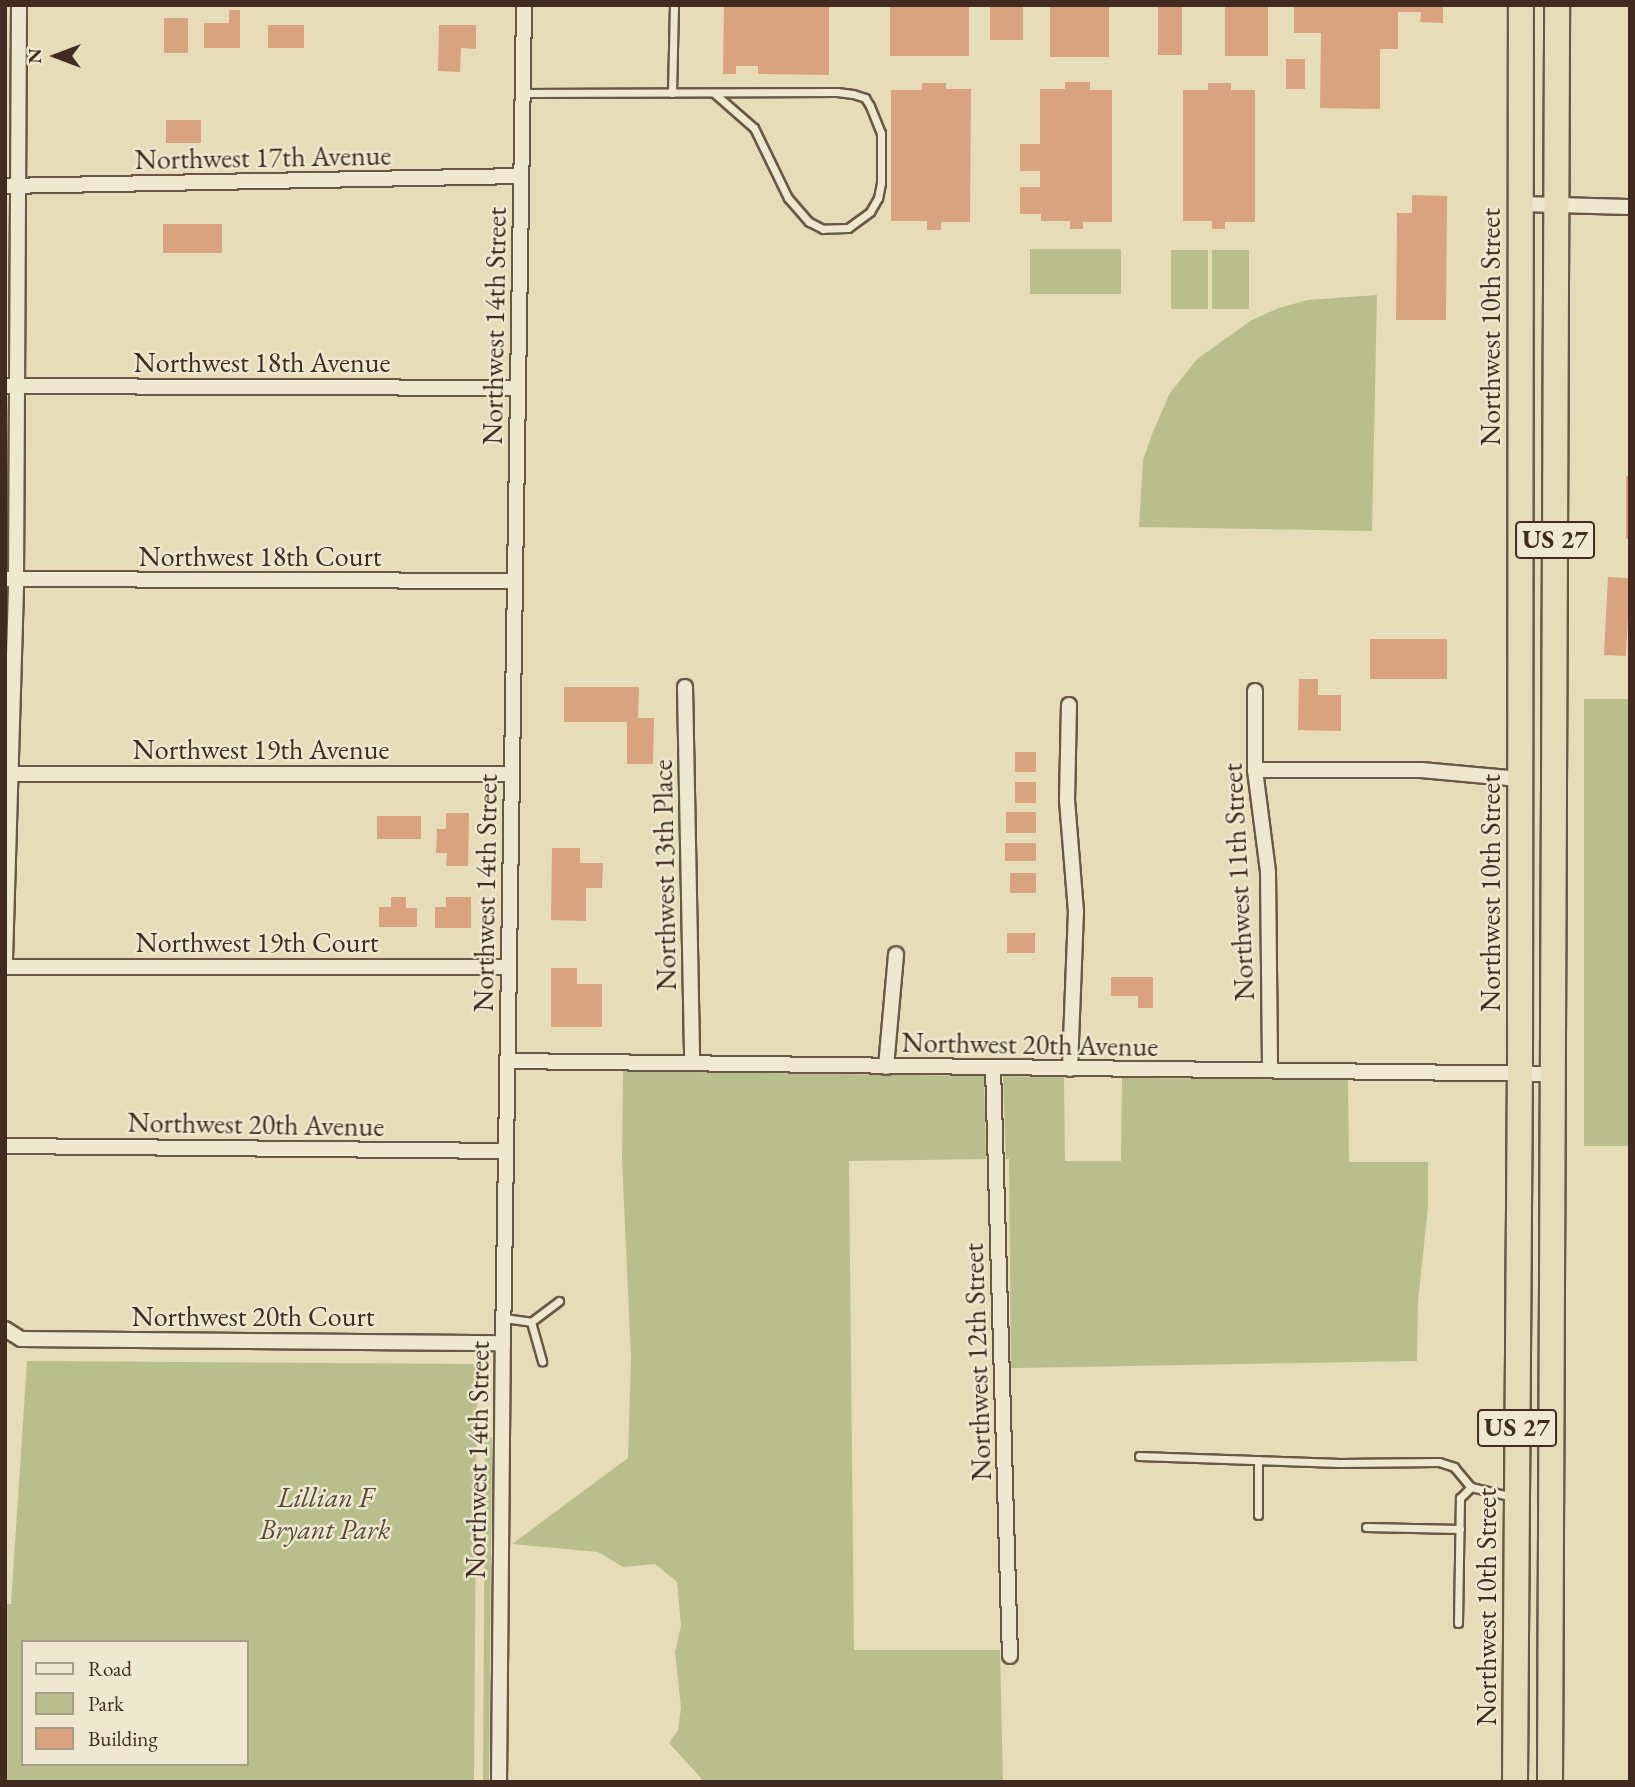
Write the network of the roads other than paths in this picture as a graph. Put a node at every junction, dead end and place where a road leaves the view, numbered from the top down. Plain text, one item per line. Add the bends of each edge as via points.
1 (19, 5) edge
2 (524, 5) edge
3 (674, 5) edge
4 (1521, 5) edge
5 (1557, 5) edge
6 (523, 93) junction
7 (672, 93) junction
8 (715, 93) junction
9 (521, 176) junction
10 (12, 186) edge
11 (1520, 204) junction
12 (1557, 205) junction
13 (1630, 207) edge
14 (11, 386) edge
15 (518, 388) junction
16 (11, 579) edge
17 (515, 581) junction
18 (685, 687) dead end
19 (1520, 687) junction
20 (1555, 687) junction
21 (1255, 691) dead end
22 (1069, 705) dead end
23 (1255, 770) junction
24 (11, 774) junction
25 (512, 774) junction
26 (1520, 779) junction
27 (897, 954) dead end
28 (5, 960) edge
29 (5, 967) edge
30 (509, 967) junction
31 (507, 1061) junction
32 (692, 1063) junction
33 (886, 1067) junction
34 (993, 1067) junction
35 (1070, 1069) junction
36 (1270, 1070) junction
37 (1520, 1074) junction
38 (1553, 1074) junction
39 (5, 1146) edge
40 (506, 1151) junction
41 (559, 1301) dead end
42 (503, 1318) junction
43 (531, 1322) junction
44 (5, 1329) edge
45 (503, 1343) junction
46 (542, 1361) dead end
47 (1139, 1456) dead end
48 (1258, 1460) junction
49 (1471, 1488) junction
50 (1517, 1498) junction
51 (1258, 1515) dead end
52 (1366, 1527) dead end
53 (1460, 1529) junction
54 (1551, 1550) junction
55 (1458, 1623) dead end
56 (1010, 1656) dead end
57 (499, 1782) edge
58 (1515, 1782) edge
59 (1550, 1782) edge

1 - 10 street
2 - 6 street, Northwest 14th Street
3 - 7 lane
4 - 11 highway, Northwest 10th Street / US 27
5 - 12 highway, US 27
6 - 7 lane
6 - 9 street, Northwest 14th Street
7 - 8 lane
8 - 8 lane via 754,128 788,198 809,222 823,229 848,228 870,212 880,183 880,134 877,118 864,98 837,92
9 - 10 street, Northwest 17th Avenue
9 - 15 street, Northwest 14th Street
10 - 14 street
11 - 12 street
11 - 19 highway, Northwest 10th Street / US 27
12 - 13 street
12 - 20 highway, US 27
14 - 15 street, Northwest 18th Avenue
14 - 16 street
15 - 17 street, Northwest 14th Street
16 - 17 street, Northwest 18th Court
16 - 24 street
17 - 25 street, Northwest 14th Street
18 - 32 street, Northwest 13th Place
19 - 20 highway
19 - 26 highway, Northwest 10th Street / US 27
20 - 38 highway, US 27
21 - 23 street, Northwest 11th Street
22 - 35 street via 1067,800 1076,911
23 - 26 street via 1422,770
23 - 36 street, Northwest 11th Street via 1268,872
24 - 25 street, Northwest 19th Avenue
24 - 28 street
25 - 30 street, Northwest 14th Street
26 - 37 highway, Northwest 10th Street / US 27
27 - 33 street
29 - 30 street, Northwest 19th Court
30 - 31 street, Northwest 14th Street
31 - 32 street, Northwest 20th Avenue
31 - 40 street, Northwest 14th Street
32 - 33 street, Northwest 20th Avenue
33 - 34 street, Northwest 20th Avenue
34 - 35 street, Northwest 20th Avenue
34 - 56 street, Northwest 12th Street
35 - 36 street, Northwest 20th Avenue
36 - 37 street, Northwest 20th Avenue
37 - 38 street, Northwest 20th Avenue
37 - 50 highway, Northwest 10th Street / US 27
38 - 54 highway, US 27
39 - 40 street, Northwest 20th Avenue
40 - 42 street, Northwest 14th Street
41 - 43 lane
42 - 43 lane
42 - 45 street, Northwest 14th Street
43 - 46 lane
44 - 45 street, Northwest 20th Court via 21,1339
45 - 57 street, Northwest 14th Street
47 - 48 lane
48 - 49 lane via 1439,1462 1454,1467
48 - 51 lane
49 - 50 lane
49 - 53 lane via 1460,1498
50 - 54 highway via 1539,1519
50 - 58 highway, Northwest 10th Street / US 27
52 - 53 lane
53 - 55 lane
54 - 59 highway, US 27

